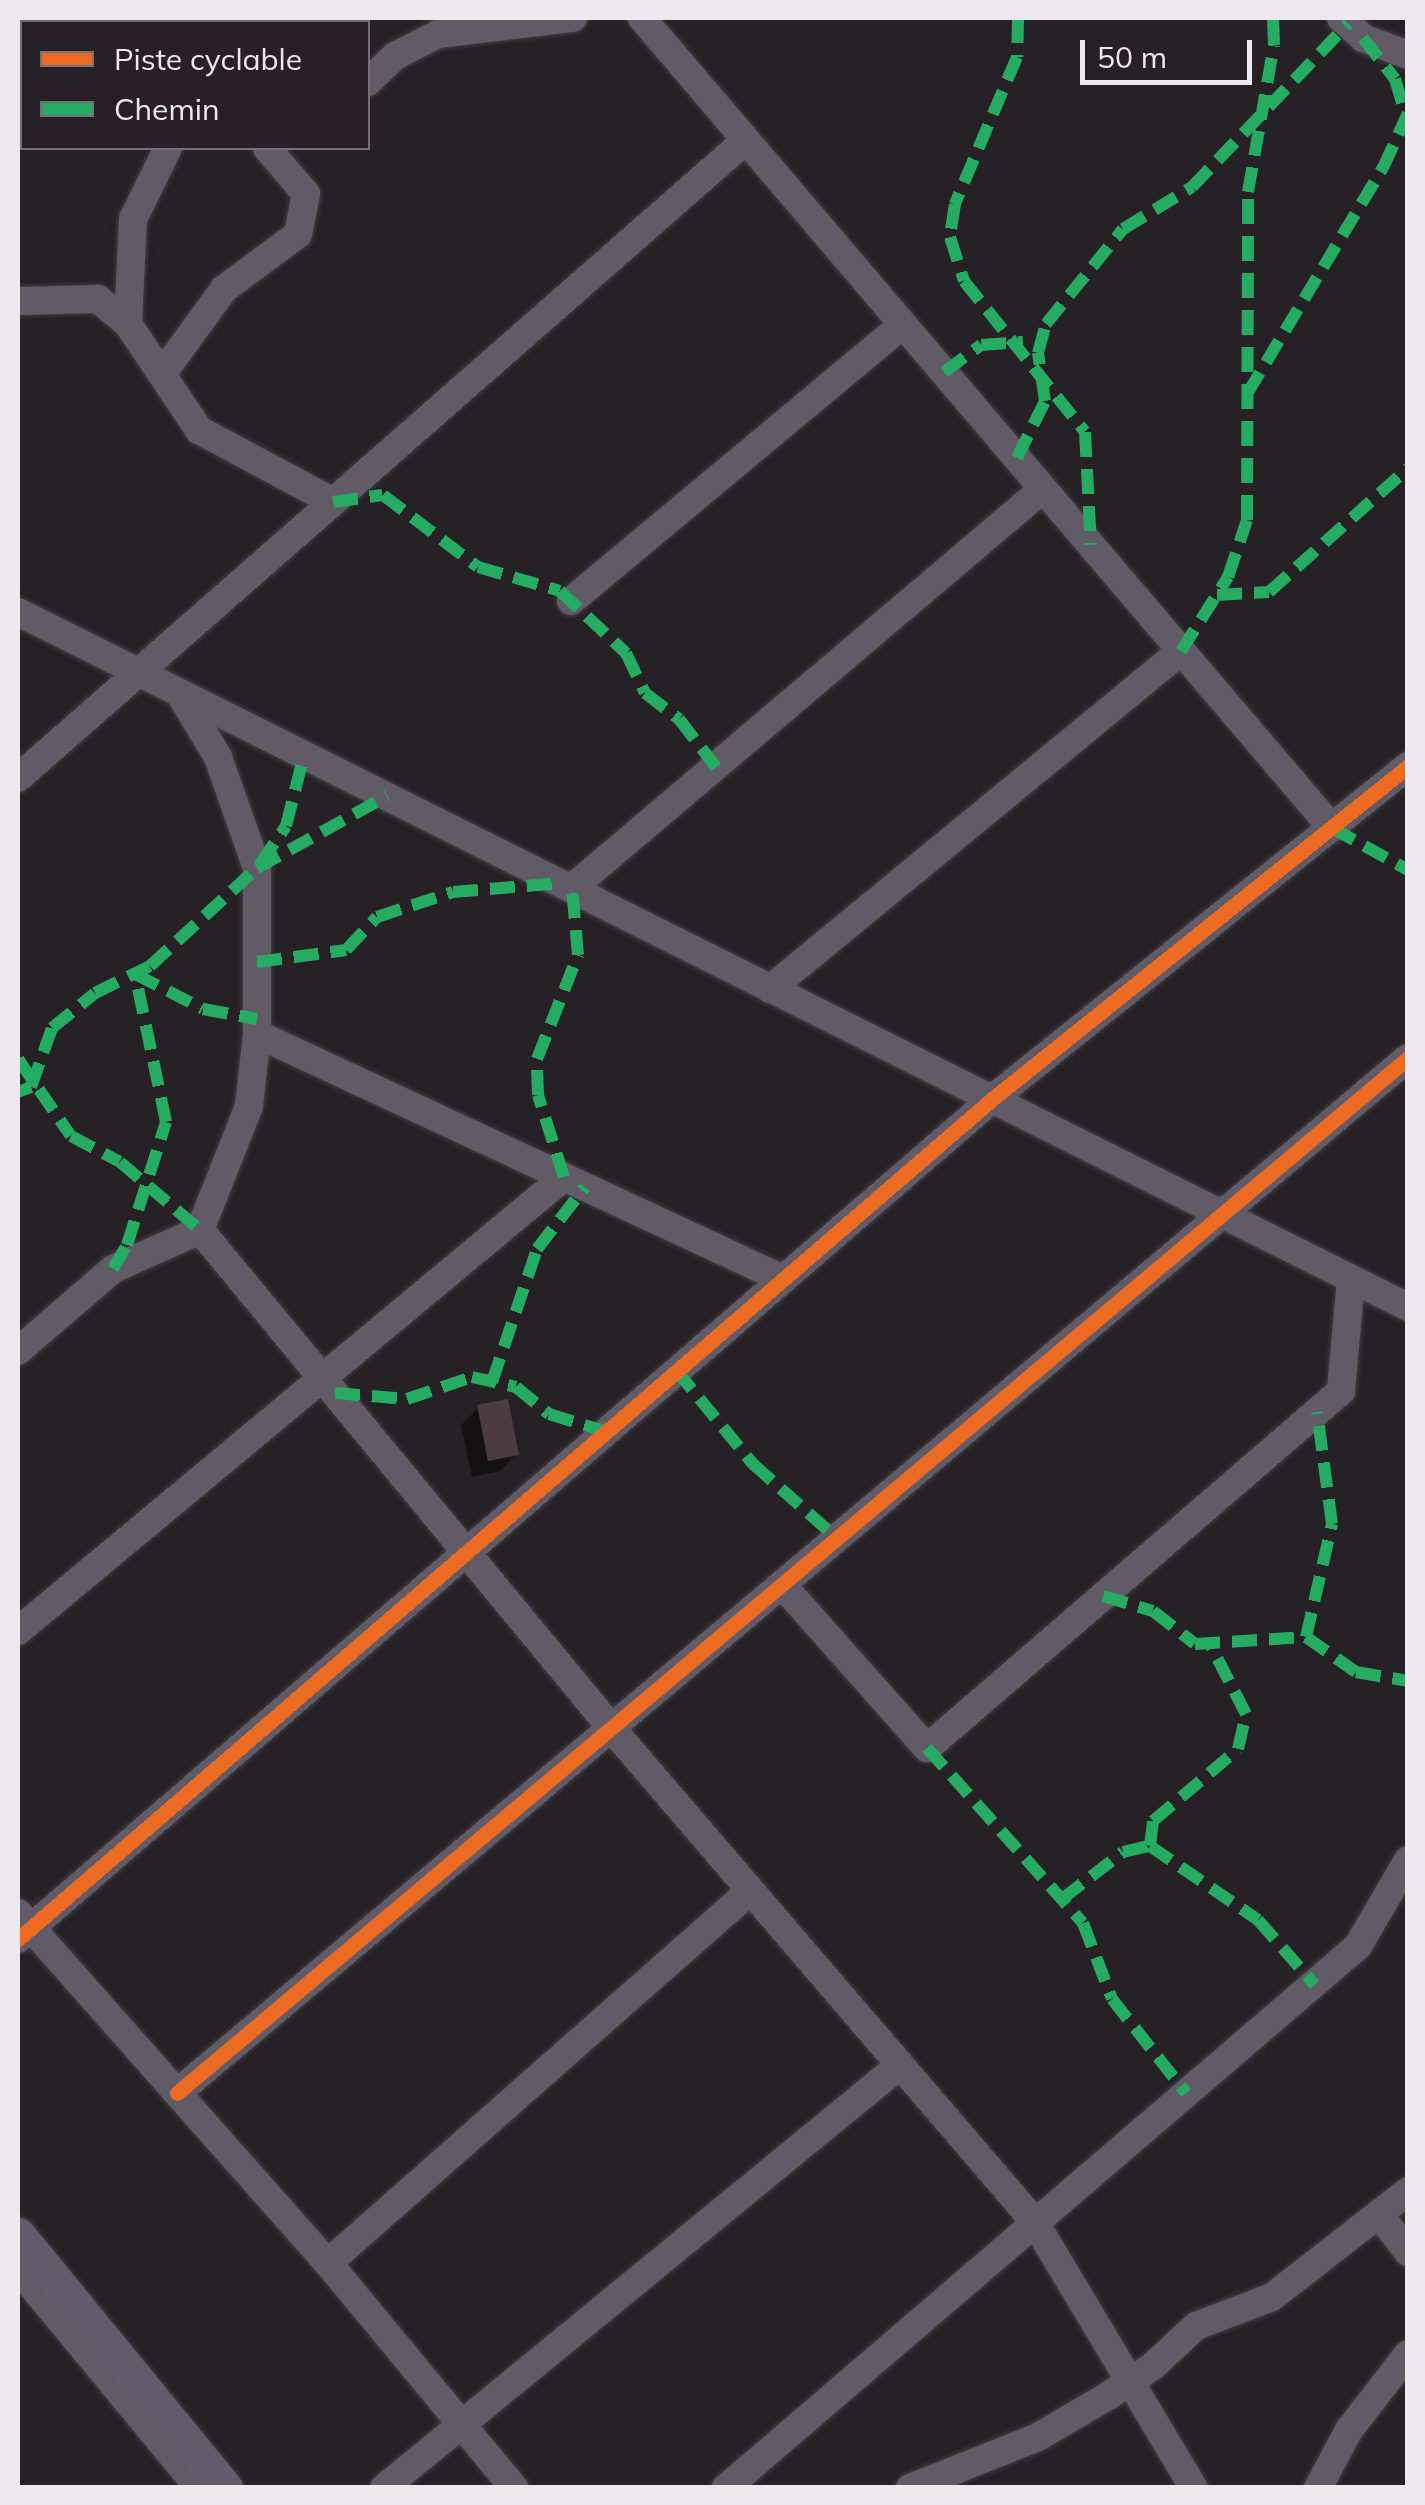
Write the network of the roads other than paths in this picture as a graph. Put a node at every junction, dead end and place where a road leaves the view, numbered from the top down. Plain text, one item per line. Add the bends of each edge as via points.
1 (573, 18) edge
2 (642, 18) edge
3 (1342, 18) edge
4 (1408, 55) edge
5 (370, 80) edge
6 (746, 140) junction
7 (169, 150) edge
8 (269, 150) edge
9 (18, 300) edge
10 (128, 324) junction
11 (903, 324) junction
12 (162, 374) junction
13 (1043, 489) junction
14 (333, 502) junction
15 (571, 601) dead end
16 (18, 612) edge
17 (1182, 652) junction
18 (138, 673) junction
19 (179, 693) junction
20 (1408, 766) edge
21 (18, 778) edge
22 (1332, 828) junction
23 (572, 888) junction
24 (770, 988) junction
25 (257, 1034) junction
26 (1408, 1058) edge
27 (991, 1100) junction
28 (564, 1177) junction
29 (1220, 1214) junction
30 (200, 1230) junction
31 (782, 1279) junction
32 (1351, 1279) junction
33 (1408, 1308) edge
34 (18, 1351) edge
35 (320, 1375) junction
36 (465, 1548) junction
37 (784, 1587) junction
38 (18, 1631) edge
39 (613, 1730) junction
40 (1408, 1860) edge
41 (750, 1890) junction
42 (1401, 1894) edge
43 (22, 1927) edge
44 (900, 2064) junction
45 (177, 2093) junction
46 (1408, 2191) edge
47 (1379, 2214) junction
48 (1034, 2220) junction
49 (18, 2234) edge
50 (1408, 2252) edge
51 (328, 2263) junction
52 (18, 2269) edge
53 (1408, 2354) edge
54 (1130, 2382) junction
55 (460, 2425) junction
56 (199, 2488) edge
57 (225, 2488) edge
58 (384, 2488) edge
59 (514, 2488) edge
60 (726, 2488) edge
61 (910, 2488) edge
62 (1194, 2488) edge
63 (1318, 2488) edge

1 - 5 street via 438,34 395,56
2 - 6 street
3 - 4 street via 1363,38
6 - 11 street
6 - 14 street
7 - 10 street via 133,219
8 - 12 street via 306,194 298,234 224,290
9 - 10 street via 98,299
10 - 12 street
11 - 13 street
11 - 15 street
12 - 14 street via 198,430
13 - 17 street
13 - 23 street
14 - 18 street
16 - 18 street
17 - 22 street
17 - 24 street
18 - 19 street
18 - 21 street
19 - 23 street
19 - 25 street via 218,757 258,868
20 - 22 street
22 - 27 street
23 - 24 street
24 - 27 street
25 - 28 street
25 - 30 street via 250,1106
26 - 29 street
27 - 29 street
27 - 31 street
28 - 31 street
28 - 35 street
29 - 32 street
29 - 37 street
30 - 34 street via 112,1268
30 - 35 street
31 - 36 street
32 - 33 street
32 - 37 street via 1341,1391 927,1748
35 - 36 street
35 - 38 street
36 - 39 street
36 - 43 street
37 - 39 street
39 - 41 street
39 - 45 street
40 - 42 street
41 - 44 street
41 - 51 street
42 - 48 street via 1358,1946
43 - 45 street
44 - 48 street
44 - 55 street
45 - 51 street
46 - 47 street
47 - 50 street
47 - 54 street via 1272,2297 1196,2326
48 - 54 street
48 - 60 street
49 - 57 main road
51 - 55 street
52 - 56 street
53 - 63 street via 1349,2430
54 - 61 street via 1038,2436
54 - 62 street
55 - 58 street
55 - 59 street

